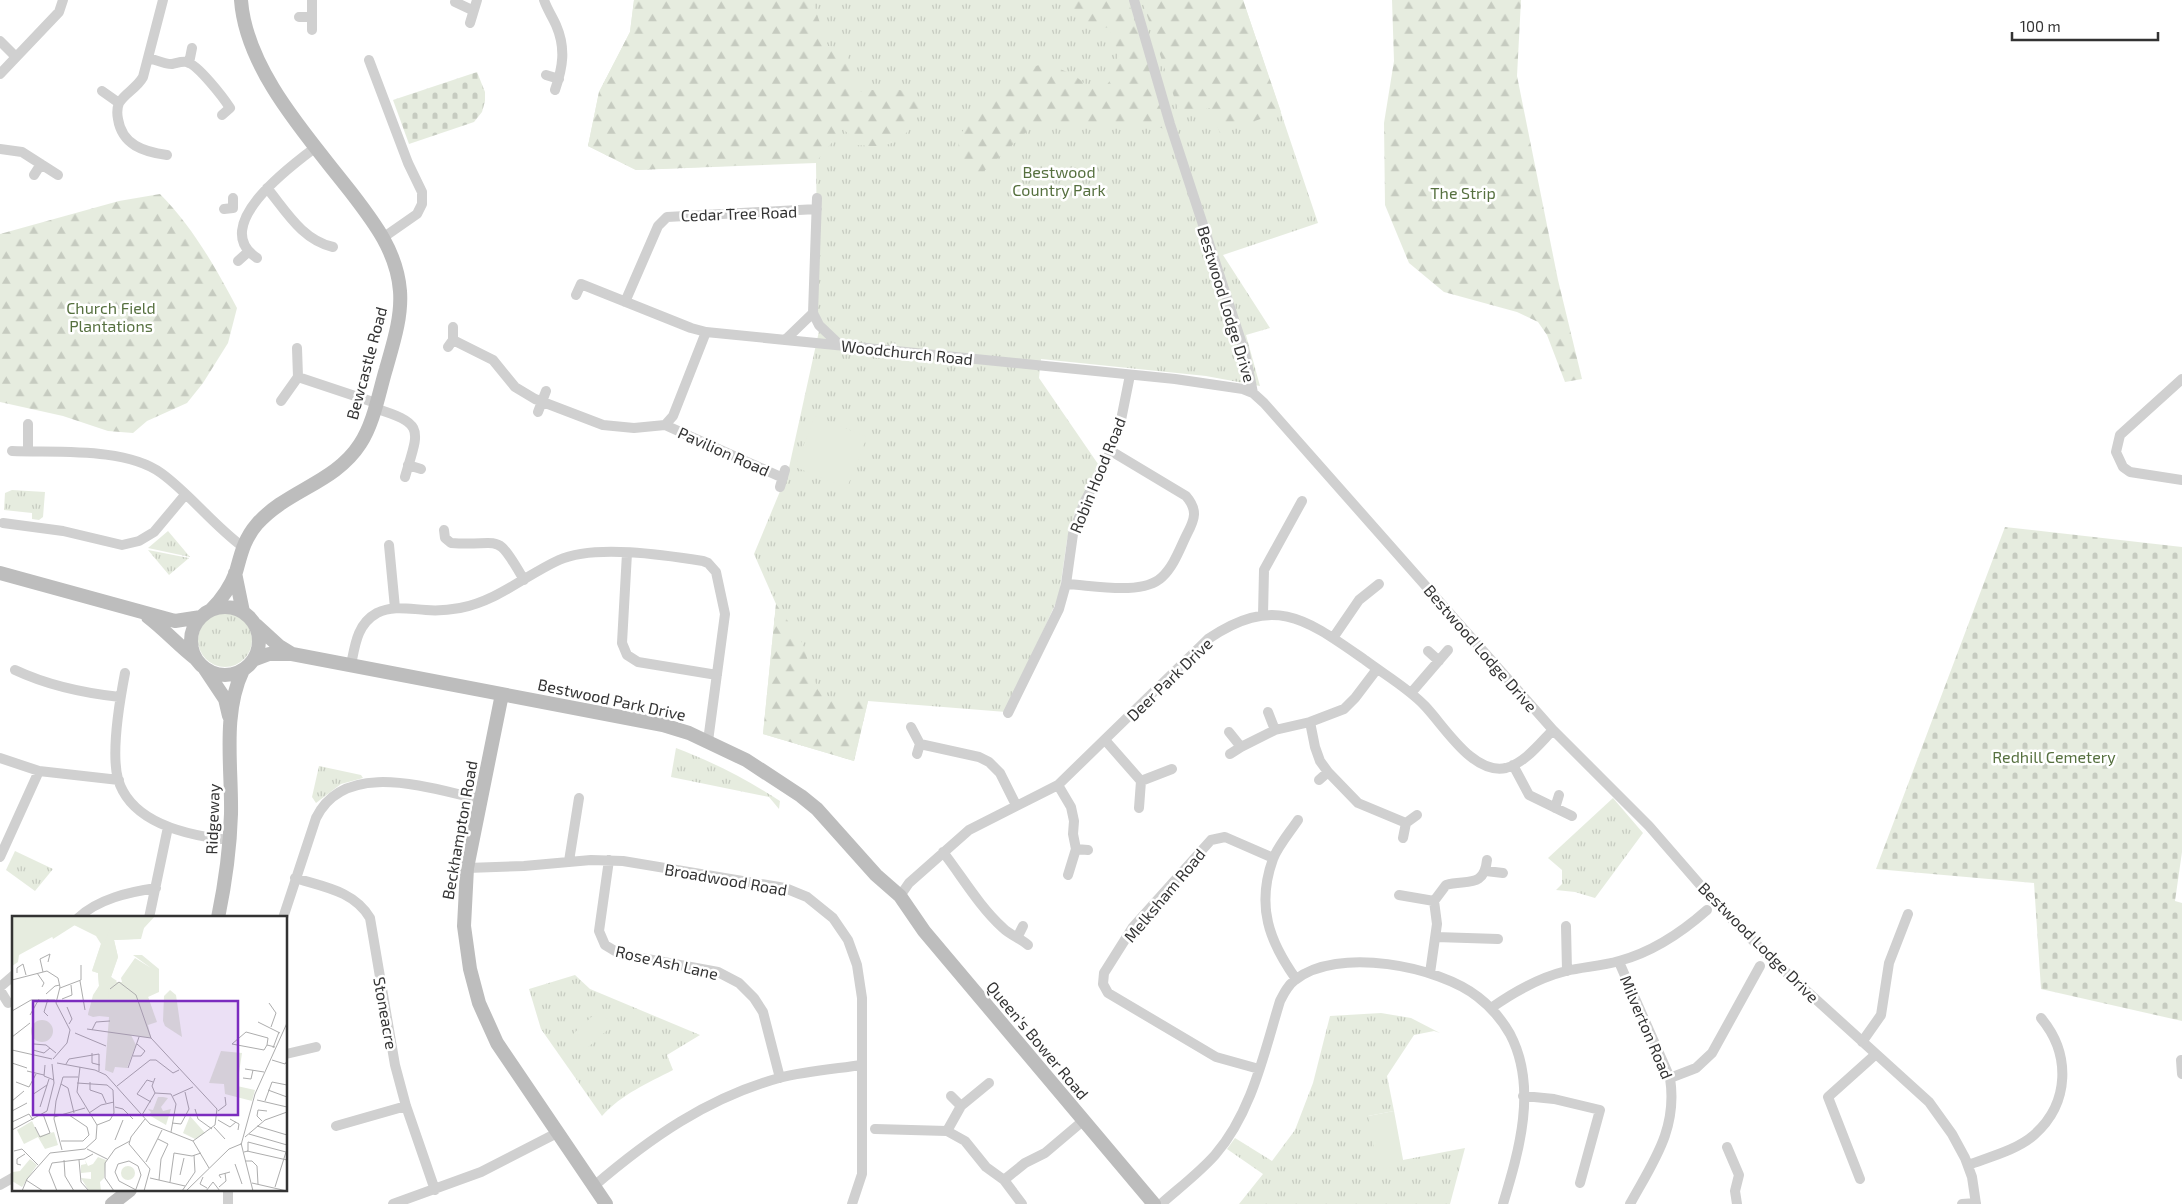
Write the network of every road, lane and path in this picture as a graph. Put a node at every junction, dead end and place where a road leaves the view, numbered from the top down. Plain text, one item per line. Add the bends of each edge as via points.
1 (63, 0) edge
2 (163, 0) edge
3 (241, 0) edge
4 (312, 0) edge
5 (544, 0) edge
6 (1134, 0) edge
7 (455, 2) dead end
8 (474, 5) edge
9 (299, 17) dead end
10 (312, 17) junction
11 (470, 23) dead end
12 (312, 30) dead end
13 (0, 41) edge
14 (192, 48) dead end
15 (16, 57) junction
16 (149, 58) junction
17 (368, 60) dead end
18 (189, 63) junction
19 (373, 71) junction
20 (0, 74) edge
21 (362, 75) dead end
22 (546, 75) dead end
23 (559, 79) junction
24 (555, 90) dead end
25 (102, 91) dead end
26 (119, 104) junction
27 (222, 115) dead end
28 (316, 147) junction
29 (0, 149) edge
30 (145, 151) junction
31 (167, 155) dead end
32 (142, 162) dead end
33 (41, 164) junction
34 (34, 175) dead end
35 (58, 175) dead end
36 (267, 188) junction
37 (817, 198) dead end
38 (230, 205) dead end
39 (817, 209) junction
40 (248, 214) junction
41 (384, 238) junction
42 (326, 249) dead end
43 (238, 261) dead end
44 (576, 295) dead end
45 (625, 302) junction
46 (813, 313) junction
47 (453, 327) dead end
48 (706, 332) junction
49 (785, 340) junction
50 (842, 346) junction
51 (297, 348) dead end
52 (1130, 375) junction
53 (298, 377) junction
54 (2182, 379) edge
55 (546, 391) dead end
56 (1253, 393) junction
57 (281, 401) dead end
58 (375, 405) junction
59 (540, 407) junction
60 (28, 424) dead end
61 (664, 425) junction
62 (12, 451) dead end
63 (28, 451) junction
64 (1111, 451) junction
65 (408, 465) junction
66 (421, 469) dead end
67 (405, 477) dead end
68 (783, 478) dead end
69 (2182, 480) edge
70 (185, 495) junction
71 (1302, 501) dead end
72 (1279, 520) dead end
73 (3, 523) dead end
74 (1289, 525) junction
75 (444, 530) dead end
76 (389, 545) dead end
77 (243, 547) junction
78 (627, 553) junction
79 (0, 573) edge
80 (235, 573) junction
81 (524, 580) junction
82 (1066, 584) junction
83 (1379, 584) dead end
84 (395, 608) junction
85 (243, 612) junction
86 (143, 613) junction
87 (206, 613) junction
88 (1263, 615) junction
89 (255, 625) junction
90 (1333, 638) junction
91 (1448, 650) dead end
92 (1428, 651) dead end
93 (292, 654) junction
94 (1438, 661) junction
95 (200, 662) junction
96 (248, 665) junction
97 (350, 665) junction
98 (1376, 669) junction
99 (15, 670) dead end
100 (126, 672) dead end
101 (717, 675) junction
102 (1411, 693) junction
103 (502, 694) junction
104 (120, 697) junction
105 (1008, 712) dead end
106 (1268, 712) dead end
107 (230, 721) junction
108 (1310, 722) junction
109 (911, 727) dead end
110 (1275, 730) junction
111 (1553, 730) junction
112 (1229, 732) dead end
113 (1105, 740) junction
114 (708, 741) junction
115 (1242, 746) junction
116 (1230, 754) dead end
117 (0, 758) edge
118 (1513, 765) junction
119 (1172, 769) dead end
120 (38, 771) junction
121 (1328, 772) junction
122 (118, 780) junction
123 (1319, 780) dead end
124 (1141, 781) junction
125 (1058, 785) junction
126 (1559, 795) dead end
127 (579, 798) dead end
128 (480, 799) junction
129 (1016, 805) junction
130 (566, 808) dead end
131 (1139, 808) dead end
132 (1555, 808) junction
133 (578, 809) junction
134 (1417, 815) dead end
135 (1572, 816) dead end
136 (1298, 820) dead end
137 (1406, 823) junction
138 (168, 827) junction
139 (1402, 838) dead end
140 (230, 840) junction
141 (1076, 848) junction
142 (1088, 850) dead end
143 (943, 852) junction
144 (0, 857) edge
145 (1273, 858) junction
146 (609, 860) junction
147 (569, 861) junction
148 (467, 868) junction
149 (1503, 873) dead end
150 (1068, 875) dead end
151 (295, 878) junction
152 (156, 888) junction
153 (1398, 895) dead end
154 (900, 896) junction
155 (1434, 901) junction
156 (1707, 910) dead end
157 (1908, 914) dead end
158 (81, 916) edge
159 (149, 916) edge
160 (218, 916) edge
161 (284, 916) edge
162 (1023, 926) dead end
163 (1486, 926) dead end
164 (1018, 936) junction
165 (1578, 936) dead end
166 (1436, 938) junction
167 (1485, 938) junction
168 (1498, 939) dead end
169 (1028, 946) dead end
170 (1618, 962) junction
171 (1760, 966) dead end
172 (1567, 971) junction
173 (1430, 973) junction
174 (12, 977) edge
175 (1296, 979) junction
176 (0, 988) edge
177 (8, 1002) dead end
178 (1491, 1008) junction
179 (2041, 1018) dead end
180 (1862, 1042) junction
181 (316, 1047) dead end
182 (288, 1054) edge
183 (1876, 1054) junction
184 (2181, 1060) edge
185 (862, 1066) junction
186 (1259, 1069) junction
187 (2182, 1074) edge
188 (780, 1078) junction
189 (1670, 1078) junction
190 (988, 1083) dead end
191 (951, 1096) dead end
192 (1523, 1096) junction
193 (406, 1106) junction
194 (961, 1106) junction
195 (1084, 1120) junction
196 (336, 1126) dead end
197 (875, 1129) dead end
198 (947, 1131) junction
199 (557, 1133) junction
200 (1727, 1147) dead end
201 (1968, 1165) junction
202 (12, 1178) edge
203 (1860, 1179) dead end
204 (1004, 1180) junction
205 (1580, 1183) dead end
206 (0, 1185) edge
207 (594, 1186) junction
208 (435, 1190) junction
209 (128, 1192) edge
210 (1976, 1203) edge
211 (113, 1204) edge
212 (393, 1204) edge
213 (606, 1204) edge
214 (852, 1204) edge
215 (1022, 1204) edge
216 (1154, 1204) edge
217 (1161, 1204) edge
218 (1503, 1204) edge
219 (1630, 1204) edge
220 (1737, 1204) edge
221 (1962, 1204) edge

1 - 15 street via 59,12
2 - 16 street
3 - 28 street, Bewcastle Road via 242,20 256,55
4 - 10 street
5 - 23 street via 562,42
6 - 56 street, Bestwood Lodge Drive via 1170,124 1245,353
7 - 8 street
8 - 11 street
9 - 10 street
10 - 12 street
13 - 15 street
14 - 18 street
15 - 20 street
16 - 18 street via 169,64
16 - 26 street via 140,84
17 - 19 street
18 - 27 street via 217,88 230,108
19 - 21 street
19 - 41 street via 408,163 421,186 423,198 417,214
22 - 23 street
23 - 24 street
25 - 26 street
26 - 30 street via 121,131 130,142
28 - 36 street
28 - 41 street, Bewcastle Road
29 - 33 street via 22,152
30 - 31 street
30 - 32 street
33 - 34 street
33 - 35 street
36 - 40 street
36 - 42 street via 300,228
37 - 39 street, Cedar Tree Road
38 - 40 street
39 - 45 street, Cedar Tree Road via 667,217 658,226
39 - 46 street, Cedar Tree Road
40 - 43 street via 242,238 253,255
41 - 58 street, Bewcastle Road via 395,266 400,304 393,343
44 - 45 street, Woodchurch Road via 581,284
45 - 48 street, Woodchurch Road
46 - 49 street
46 - 50 street via 819,325
47 - 59 street, Pavilion Road via 451,344 493,360 515,387
48 - 49 street, Woodchurch Road
48 - 61 street, Pavilion Road via 673,416
49 - 50 street, Woodchurch Road
50 - 52 street, Woodchurch Road
51 - 53 street
52 - 56 street, Woodchurch Road via 1215,384
52 - 64 street, Robin Hood Road
53 - 57 street
53 - 58 street
54 - 69 street via 2120,435 2116,452 2123,467 2130,472
55 - 59 street
56 - 111 street, Bestwood Lodge Drive
58 - 65 street via 404,418 413,426 416,439
58 - 77 street, Bewcastle Road via 361,442 347,461 268,512
59 - 61 street, Pavilion Road via 603,425 634,428
60 - 63 street
61 - 68 street, Pavilion Road
62 - 63 street
63 - 70 street via 132,458 162,474
64 - 82 street, Robin Hood Road via 1072,534
64 - 82 street via 1186,496 1193,505 1191,526 1170,569 1153,584 1138,588
65 - 66 street
65 - 67 street
70 - 73 street via 154,532 139,541 122,545 63,531
70 - 77 street
71 - 74 street
72 - 74 street
74 - 88 street via 1264,570
75 - 81 street via 445,538 451,543 502,545
76 - 84 street
77 - 80 street, Bewcastle Road
78 - 81 street via 595,552 570,556
78 - 101 street via 622,643 627,656 638,662
78 - 101 street via 703,561 713,567 725,614
79 - 86 street
80 - 85 street, Bewcastle Road
80 - 87 street, Bewcastle Road
81 - 84 street via 482,602 462,608
82 - 105 street, Robin Hood Road via 1052,626
83 - 90 street via 1359,600
84 - 97 street via 376,613 364,625 356,639
85 - 87 street via 228,607
85 - 89 street
86 - 87 street via 175,621
86 - 95 street
87 - 95 street via 192,633 193,651
88 - 90 street, Deer Park Drive via 1288,616 1311,624
88 - 113 street, Deer Park Drive via 1245,619 1208,639
89 - 93 street, Bestwood Park Drive
89 - 96 street via 259,642
90 - 98 street, Deer Park Drive
91 - 94 street
92 - 94 street
93 - 96 street, Bestwood Park Drive via 270,654
93 - 97 street, Bestwood Park Drive
94 - 102 street
95 - 96 street via 210,671 226,674
95 - 107 street, Ridgeway via 225,699
96 - 107 street, Ridgeway via 238,680
97 - 103 street, Bestwood Park Drive
98 - 102 street, Deer Park Drive
98 - 108 street via 1344,709
99 - 104 street via 42,683
100 - 104 street
101 - 114 street
102 - 118 street, Deer Park Drive via 1477,762 1497,768
103 - 114 street, Bestwood Park Drive via 663,725
103 - 128 street, Beckhampton Road
104 - 122 street via 116,755
106 - 110 street
107 - 140 street, Ridgeway
108 - 110 street
108 - 121 street via 1320,761
109 - 129 street via 919,749 978,757 989,762 1000,773
110 - 115 street
111 - 118 street
111 - 180 street, Bestwood Lodge Drive via 1649,826 1715,902 1767,955
112 - 115 street
113 - 124 street
113 - 125 street, Deer Park Drive
114 - 154 street, Bestwood Park Drive via 759,767 801,796
115 - 116 street
117 - 120 street
118 - 132 street via 1529,795
119 - 124 street
120 - 122 street
120 - 144 street
121 - 123 street
121 - 137 street via 1358,803
122 - 138 street via 128,798
124 - 131 street
125 - 129 street, Deer Park Drive
125 - 141 street via 1071,807
126 - 132 street
127 - 133 street
128 - 148 street, Beckhampton Road
128 - 151 street via 387,781 348,788 331,798 319,811
129 - 143 street, Deer Park Drive via 969,830
130 - 133 street
132 - 135 street
133 - 147 street
134 - 137 street
136 - 145 street
137 - 139 street
138 - 140 street via 193,835
138 - 152 street
140 - 160 street, Ridgeway
141 - 142 street
141 - 150 street
143 - 154 street, Deer Park Drive
143 - 164 street via 976,900 1005,930
145 - 175 street via 1265,902 1268,926 1277,951
145 - 186 street, Melksham Road via 1225,837 1211,840 1133,927 1104,973 1103,984 1108,993 1216,1057
146 - 147 street, Broadwood Road
146 - 185 street, Broadwood Road via 785,888 816,903 841,929 858,965 862,998
146 - 188 street, Rose Ash Lane via 600,931 605,946 620,954 718,972 739,983 763,1012
147 - 148 street, Broadwood Road
148 - 199 street, Beckhampton Road via 464,926 479,1003 504,1055
149 - 155 street via 1486,866 1482,877 1469,883 1446,885
151 - 161 street
151 - 193 street, Stoneacre via 346,894 357,901 370,918 387,1024
152 - 158 street via 103,903
152 - 159 street
153 - 155 street
154 - 195 street, Queen's Bower Road via 924,931
155 - 166 street
156 - 170 street via 1674,936
157 - 180 street via 1900,923 1887,968 1881,1015
162 - 164 street
163 - 167 street
164 - 169 street
165 - 172 street via 1566,931
166 - 167 street
166 - 173 street
167 - 168 street
170 - 172 street
170 - 189 street, Milverton Road
171 - 189 street via 1712,1053 1696,1068
172 - 178 street via 1530,984
173 - 175 street via 1392,964 1348,964 1312,970
173 - 178 street via 1465,988
174 - 176 street
175 - 186 street via 1280,1001
176 - 177 street
178 - 192 street via 1516,1048
179 - 201 street via 2050,1030 2062,1061 2064,1080 2059,1099 2050,1117 2033,1136 2008,1150
180 - 183 street, Bestwood Lodge Drive
181 - 182 street via 305,1055
183 - 201 street, Bestwood Lodge Drive via 1940,1115
183 - 203 street via 1828,1097
184 - 187 street
185 - 188 street
185 - 214 street, Broadwood Road via 862,1174
186 - 217 street via 1245,1107 1225,1141 1205,1165
188 - 207 street via 724,1098 682,1119 646,1143
189 - 219 street, Milverton Road via 1673,1094 1670,1126
190 - 194 street
191 - 194 street
192 - 205 street via 1554,1099 1600,1110
192 - 218 street via 1521,1139
193 - 196 street
193 - 208 street, Stoneacre
194 - 198 street
195 - 204 street
195 - 216 street, Queen's Bower Road
197 - 198 street
198 - 204 street via 965,1142 986,1166
199 - 207 street, Beckhampton Road
199 - 208 street via 481,1172
200 - 220 street via 1739,1175 1735,1191
201 - 210 street, Bestwood Lodge Drive
202 - 206 street
204 - 215 street
207 - 213 street, Beckhampton Road
208 - 212 street
209 - 211 street
210 - 221 street

